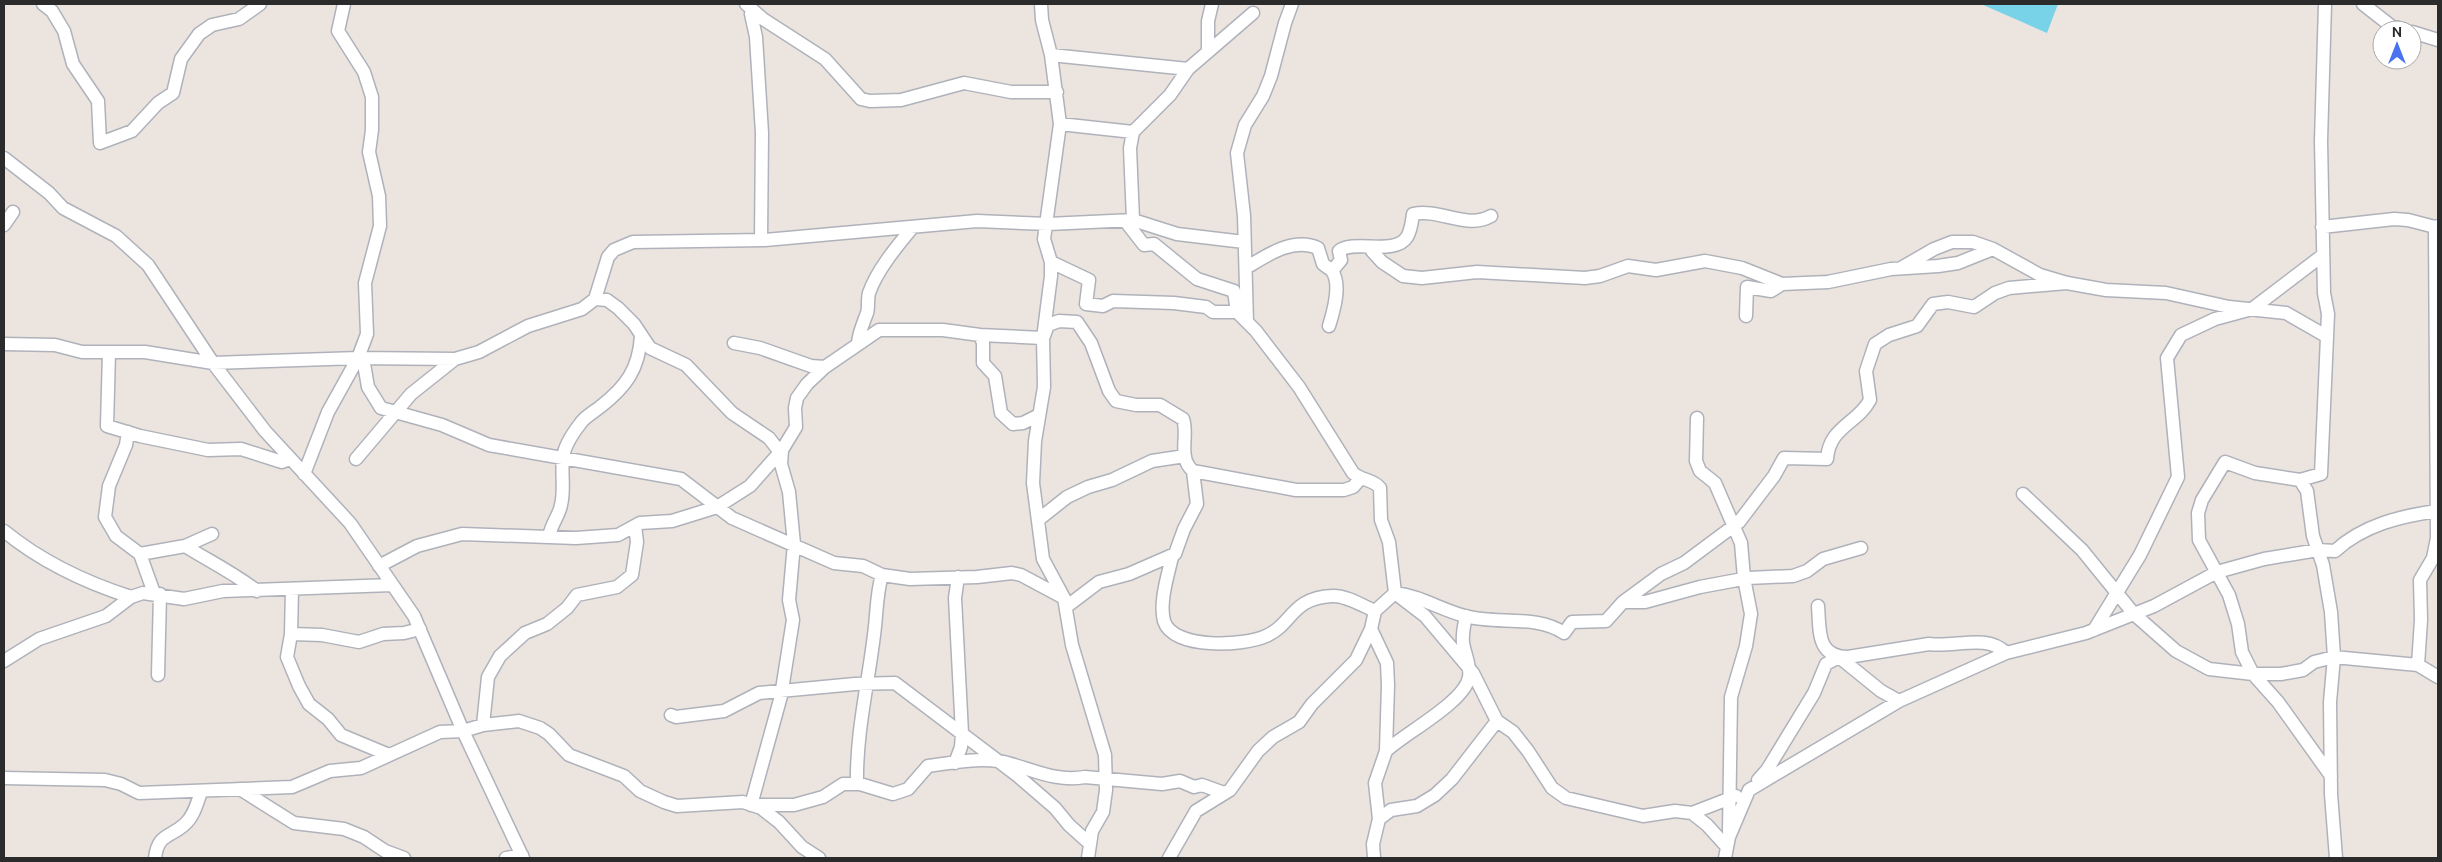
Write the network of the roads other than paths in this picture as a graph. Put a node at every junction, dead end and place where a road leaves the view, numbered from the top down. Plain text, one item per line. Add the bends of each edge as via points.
1 (43, 4) edge
2 (260, 4) edge
3 (344, 4) edge
4 (1041, 4) edge
5 (1212, 4) edge
6 (1292, 4) edge
7 (2325, 4) edge
8 (2363, 4) edge
9 (749, 9) edge
10 (1253, 13) dead end
11 (2383, 20) edge
12 (2422, 35) edge
13 (2438, 40) edge
14 (1208, 52) junction
15 (1051, 55) junction
16 (1188, 69) junction
17 (1057, 92) junction
18 (1060, 124) junction
19 (1134, 132) junction
20 (4, 158) edge
21 (13, 212) dead end
22 (1491, 216) dead end
23 (1130, 221) junction
24 (1048, 224) junction
25 (4, 226) edge
26 (913, 227) junction
27 (2322, 227) junction
28 (2437, 227) edge
29 (761, 240) junction
30 (1244, 242) junction
31 (1372, 248) junction
32 (1993, 249) junction
33 (2323, 255) junction
34 (1051, 262) junction
35 (1246, 268) junction
36 (1902, 268) junction
37 (1332, 271) junction
38 (1782, 284) junction
39 (2067, 284) junction
40 (595, 299) junction
41 (2252, 309) junction
42 (1237, 312) junction
43 (1746, 316) dead end
44 (1247, 322) junction
45 (1329, 326) dead end
46 (980, 335) junction
47 (641, 336) junction
48 (2326, 336) junction
49 (1043, 339) junction
50 (734, 343) dead end
51 (858, 343) junction
52 (4, 344) edge
53 (109, 353) junction
54 (360, 358) junction
55 (454, 359) junction
56 (213, 363) junction
57 (825, 367) junction
58 (396, 411) junction
59 (1039, 416) junction
60 (1697, 418) dead end
61 (128, 432) junction
62 (782, 450) junction
63 (1185, 456) junction
64 (563, 457) junction
65 (290, 459) junction
66 (356, 459) dead end
67 (1193, 471) junction
68 (304, 474) junction
69 (1360, 479) junction
70 (2300, 480) junction
71 (2022, 494) dead end
72 (717, 507) junction
73 (2437, 511) junction
74 (1038, 520) junction
75 (1735, 525) junction
76 (635, 526) junction
77 (4, 531) edge
78 (2438, 533) edge
79 (212, 534) dead end
80 (549, 536) junction
81 (794, 544) junction
82 (184, 546) junction
83 (1861, 548) dead end
84 (2318, 550) junction
85 (140, 554) junction
86 (1172, 556) junction
87 (379, 566) junction
88 (2217, 572) junction
89 (882, 574) junction
90 (958, 577) junction
91 (1744, 578) junction
92 (392, 585) junction
93 (292, 590) junction
94 (258, 591) junction
95 (1395, 593) junction
96 (2116, 593) junction
97 (157, 594) junction
98 (131, 597) junction
99 (1624, 602) junction
100 (1065, 603) junction
101 (1818, 606) dead end
102 (1375, 612) junction
103 (2134, 614) junction
104 (1466, 616) junction
105 (420, 629) junction
106 (1371, 629) junction
107 (2094, 630) junction
108 (291, 634) junction
109 (2006, 653) junction
110 (1839, 657) junction
111 (2334, 658) junction
112 (4, 661) edge
113 (2418, 665) junction
114 (1469, 668) junction
115 (2253, 674) junction
116 (158, 675) dead end
117 (2438, 677) edge
118 (865, 683) junction
119 (782, 691) junction
120 (1900, 701) junction
121 (671, 715) dead end
122 (1497, 721) junction
123 (483, 726) junction
124 (463, 731) junction
125 (962, 732) junction
126 (1386, 751) junction
127 (389, 755) junction
128 (998, 761) junction
129 (955, 763) junction
130 (2331, 776) junction
131 (4, 778) edge
132 (1105, 778) junction
133 (857, 784) junction
134 (240, 789) junction
135 (1749, 790) junction
136 (201, 792) junction
137 (1224, 793) junction
138 (1728, 798) junction
139 (751, 805) junction
140 (1692, 813) junction
141 (1379, 818) junction
142 (1089, 843) junction
143 (1727, 848) edge
144 (522, 857) edge
145 (155, 858) edge
146 (404, 858) edge
147 (506, 858) edge
148 (819, 858) edge
149 (1088, 858) edge
150 (1169, 858) edge
151 (1374, 858) edge
152 (2336, 858) edge

1 - 2 street via 52,11 64,31 73,64 98,101 100,143 132,131 158,103 174,92 181,59 206,28 239,19
3 - 54 street via 338,31 364,72 372,97 369,152 380,211 378,237 365,283 367,334
4 - 15 street
5 - 14 street
6 - 30 street via 1271,76 1245,125 1237,153
7 - 27 street
8 - 11 street
9 - 17 street via 825,59 862,99 901,100 964,83 1011,92
9 - 29 street via 756,37 762,127
10 - 14 street
12 - 13 street
14 - 16 street
15 - 16 street
15 - 17 street
16 - 19 street via 1170,95
17 - 18 street
18 - 19 street
18 - 24 street
19 - 23 street via 1130,148
20 - 56 street via 63,208 116,236 148,265
21 - 25 street
22 - 31 street via 1472,222 1430,212 1414,214 1407,237 1400,243
23 - 24 street
23 - 30 street via 1177,234
23 - 42 street via 1144,245 1154,244 1198,279 1234,291
24 - 26 street via 977,221
24 - 34 street via 1044,239
26 - 29 street
26 - 51 street via 872,286
27 - 28 street via 2394,220
27 - 33 street
28 - 73 street
29 - 40 street via 633,242 614,250 608,258
30 - 35 street
31 - 37 street via 1341,249 1341,260
31 - 38 street via 1382,262 1403,276 1422,278 1477,272 1585,278 1628,266 1656,270 1705,261 1742,268
32 - 36 street via 1958,263
32 - 36 street via 1973,242 1952,242
32 - 39 street via 2040,275
33 - 41 street
33 - 48 street via 2328,314
34 - 42 street via 1089,280 1086,304 1103,306 1113,301 1174,303 1206,307 1213,312
34 - 49 street
35 - 37 street via 1287,246 1306,244 1318,248 1322,264
35 - 44 street
36 - 38 street via 1828,282
37 - 45 street via 1336,300
38 - 43 street via 1771,291 1747,287
39 - 41 street via 2166,293
39 - 75 street via 2009,288 1974,307 1948,302 1933,304 1917,326 1880,340 1872,350 1866,371 1870,400 1836,433 1828,448 1827,459 1784,458 1774,476
40 - 47 street via 607,300 618,308
40 - 55 street via 582,309 528,326 479,352
41 - 48 street via 2286,313
41 - 96 street via 2215,319 2180,335 2167,358 2178,477 2140,554
42 - 44 street
44 - 69 street via 1303,394
46 - 49 street
46 - 51 street via 885,330 872,333
46 - 59 street via 983,363 995,376 1001,413 1013,424
47 - 62 street via 650,348 686,365 732,413
47 - 64 street via 640,358 630,376 616,395 581,422
48 - 70 street via 2321,474
49 - 59 street via 1044,387
49 - 63 street via 1048,325 1059,321 1077,322 1091,343 1109,391 1116,400 1136,405 1160,405 1183,419
50 - 57 street via 760,348 811,366
51 - 57 street
52 - 53 street via 55,345 82,352
53 - 56 street via 177,355
53 - 61 street via 107,426
54 - 55 street
54 - 56 street
54 - 58 street via 368,387 381,408
54 - 68 street via 328,412
55 - 58 street via 411,394
56 - 65 street
57 - 62 street via 797,398 796,427
58 - 64 street via 442,425 489,445
58 - 66 street
59 - 74 street via 1033,484
60 - 75 street via 1696,461 1700,471 1714,483
61 - 65 street via 208,450 241,449 282,462
61 - 85 street via 109,486 105,517 116,536
62 - 72 street via 750,486
62 - 81 street via 781,464 789,492
63 - 67 street
63 - 74 street via 1152,462 1088,487 1066,497
64 - 72 street via 681,479
64 - 80 street via 561,507 551,524
65 - 68 street
67 - 69 street via 1296,490 1344,490 1353,487
67 - 86 street via 1198,504 1184,529 1178,550
68 - 87 street via 350,523
69 - 95 street via 1372,481 1380,488 1381,520 1389,542
70 - 84 street via 2307,491
70 - 88 street via 2255,473 2225,462 2202,500 2198,513 2199,540
71 - 96 street via 2082,550
72 - 76 street via 672,521
72 - 81 street via 732,518
73 - 78 street
73 - 84 street via 2400,516 2349,538 2335,551
74 - 100 street via 1043,559
75 - 91 street via 1741,543
75 - 99 street
76 - 80 street via 618,535
76 - 123 street via 632,575 617,587 577,595 547,624 525,633 500,656 488,677
77 - 98 street via 29,552 88,583
78 - 113 street via 2433,558 2420,580
79 - 82 street
80 - 87 street via 462,534 417,546
81 - 89 street via 834,563 863,566
81 - 119 street via 789,600 793,620
82 - 85 street
82 - 94 street via 236,574
83 - 91 street via 1823,559 1807,571 1793,576
84 - 88 street via 2264,559
84 - 111 street via 2332,612
85 - 97 street
86 - 100 street via 1129,574 1099,582
86 - 102 street via 1163,606 1164,619 1174,634 1187,640 1213,644 1264,637 1303,603 1332,596
87 - 92 street
88 - 103 street
88 - 115 street via 2229,595 2242,652
89 - 90 street via 910,579
89 - 118 street via 876,594 874,634
90 - 100 street via 1021,575
90 - 125 street via 955,598
91 - 99 street via 1645,602
91 - 138 street via 1750,614 1746,646 1731,697
92 - 93 street
92 - 105 street
93 - 94 street
93 - 108 street
94 - 97 street via 211,592 184,599
95 - 102 street
95 - 104 street via 1413,595
95 - 114 street via 1425,616
96 - 103 street
96 - 107 street
97 - 98 street via 143,593
97 - 116 street
98 - 112 street via 106,616 39,639
99 - 104 street via 1606,620 1572,622 1564,633 1551,625
100 - 132 street via 1072,645 1104,755
101 - 110 street via 1824,648
102 - 106 street
103 - 107 street
103 - 115 street via 2176,651 2209,669
104 - 114 street via 1462,633
105 - 108 street via 383,634 359,642 322,635
105 - 124 street
106 - 126 street via 1387,663
106 - 137 street via 1356,660 1312,704 1299,722 1258,750 1238,780
107 - 109 street
108 - 127 street via 287,657 309,704 341,735
109 - 110 street via 1988,642 1929,644
109 - 120 street
110 - 120 street
110 - 135 street via 1826,664 1814,693 1767,770
111 - 113 street
111 - 115 street via 2314,662 2303,670
111 - 130 street via 2330,702
113 - 117 street
114 - 122 street
114 - 126 street via 1468,683 1443,710
115 - 130 street via 2278,702
118 - 119 street
118 - 125 street via 895,683
118 - 133 street via 856,750
119 - 121 street via 759,693 724,711
119 - 139 street
120 - 135 street
122 - 140 street via 1512,732 1552,788 1566,798 1643,816 1674,811
122 - 141 street via 1452,779 1434,795 1417,806 1391,810
123 - 124 street
123 - 139 street via 518,721 540,728 569,755 624,776 640,792 677,806 743,802
124 - 127 street via 450,730 431,735
124 - 144 street
125 - 128 street
125 - 129 street via 962,747
126 - 141 street via 1375,783
127 - 134 street via 361,768 322,774 299,786
128 - 129 street
128 - 132 street via 1037,774 1073,779 1085,776
128 - 142 street via 1055,808
129 - 133 street via 928,766 908,789 892,794
130 - 152 street
131 - 136 street via 104,780 139,793
132 - 137 street via 1162,784 1174,780
132 - 142 street via 1103,812
133 - 139 street via 843,784 823,797 794,805
134 - 136 street
134 - 146 street via 294,822 344,829
135 - 138 street
135 - 143 street
136 - 145 street via 186,824 162,838 156,847
137 - 150 street via 1196,811
138 - 140 street
138 - 143 street
139 - 148 street via 771,815 802,847
140 - 143 street
141 - 151 street
142 - 149 street
144 - 147 street

